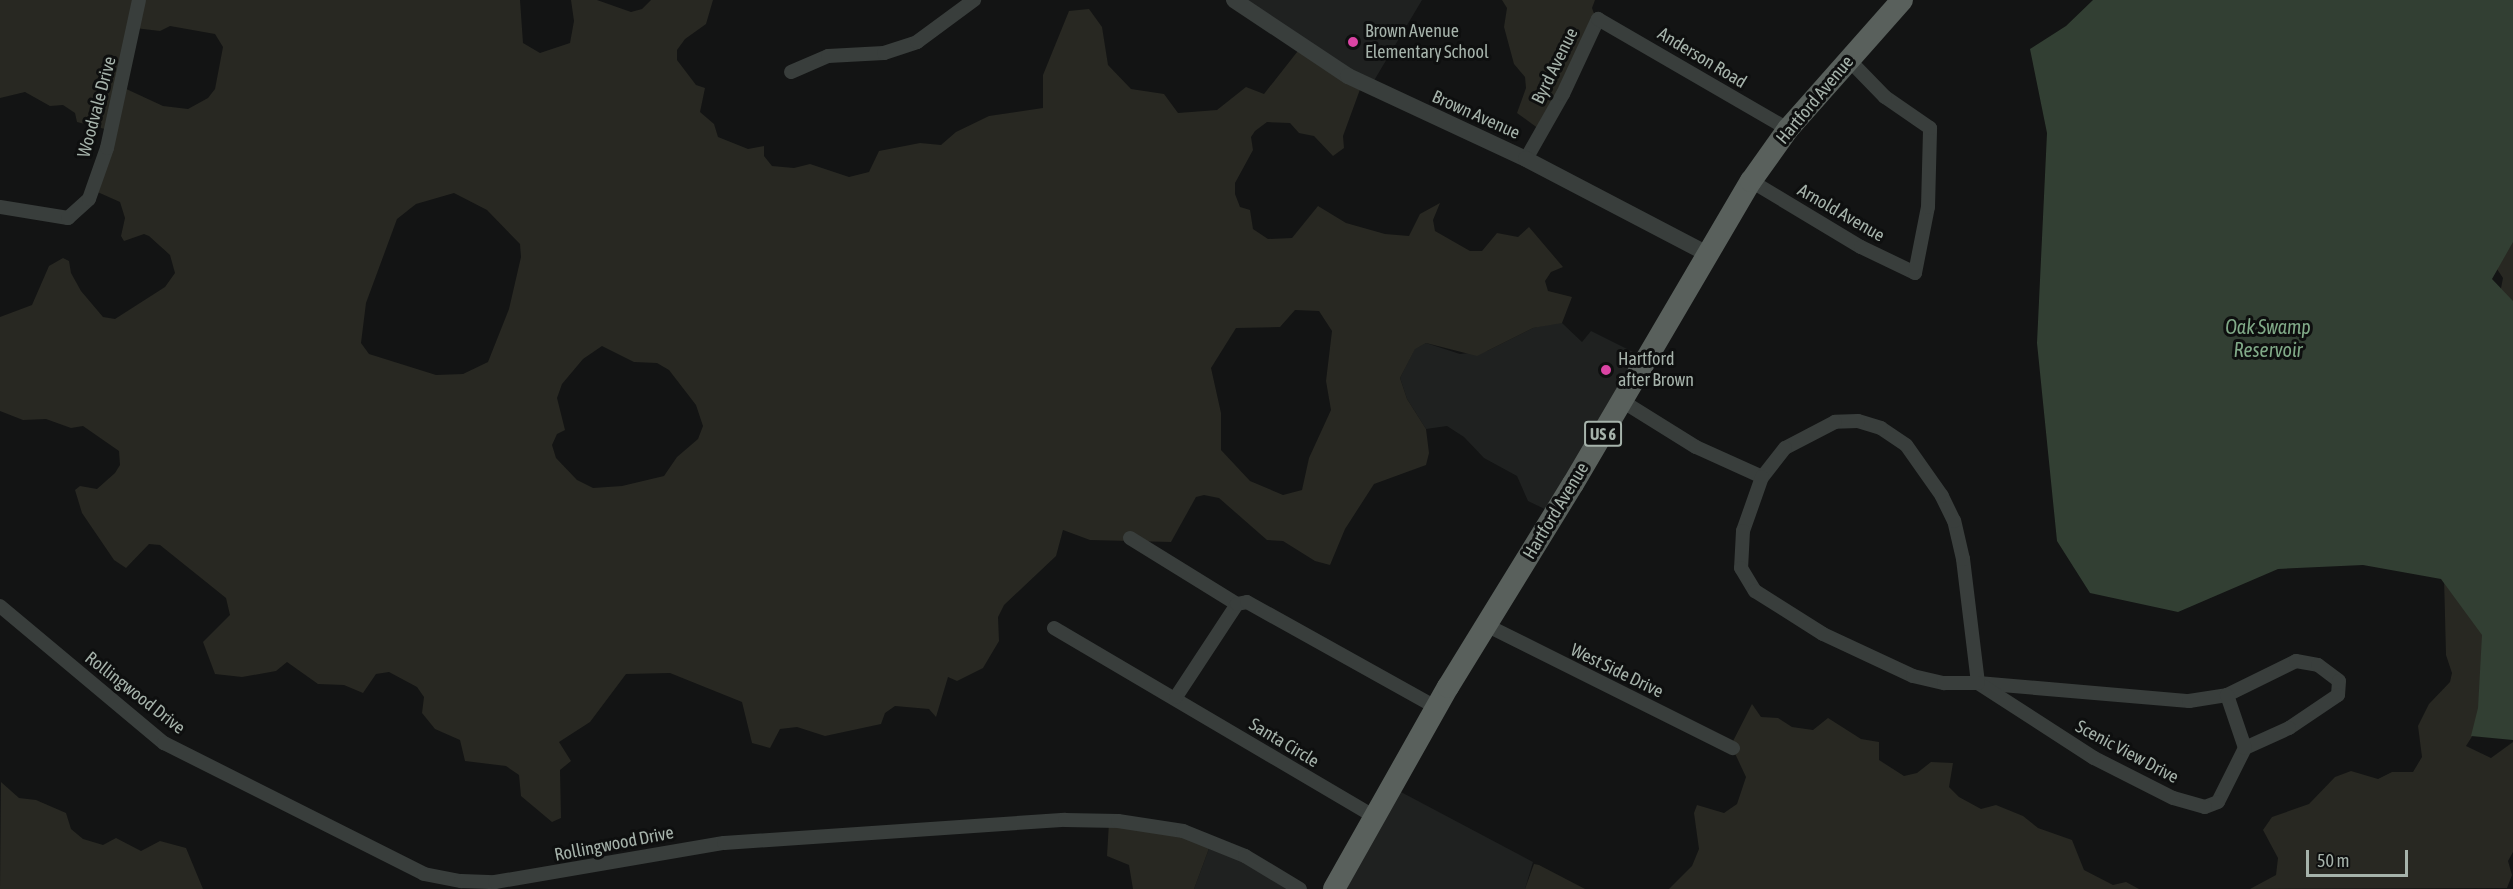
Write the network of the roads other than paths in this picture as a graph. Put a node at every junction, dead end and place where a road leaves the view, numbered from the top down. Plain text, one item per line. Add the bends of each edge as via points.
1 (139, 0) edge
2 (974, 0) edge
3 (1234, 0) edge
4 (1902, 0) edge
5 (1598, 19) joint
6 (1848, 59) junction
7 (791, 72) dead end
8 (1788, 129) junction
9 (1526, 159) junction
10 (1751, 181) junction
11 (0, 207) edge
12 (1708, 254) junction
13 (1622, 401) junction
14 (1762, 477) junction
15 (1130, 538) dead end
16 (1237, 604) junction
17 (0, 606) edge
18 (1486, 625) junction
19 (1054, 628) dead end
20 (1978, 683) junction
21 (2227, 695) junction
22 (1176, 697) junction
23 (1436, 708) junction
24 (1733, 748) dead end
25 (2245, 748) junction
26 (1375, 818) junction
27 (1300, 889) edge
28 (1334, 889) edge

1 - 11 street, Woodvale Drive via 107,148 89,200 73,217 42,216
2 - 7 street via 917,42 884,52 828,56
3 - 9 street, Brown Avenue via 1348,76
4 - 6 highway, Hartford Avenue / US 6
5 - 8 street, Anderson Road
5 - 9 street, Byrd Avenue
6 - 8 highway, Hartford Avenue / US 6
6 - 10 street, Arnold Avenue via 1886,97 1930,128 1928,207 1915,273 1861,247
8 - 10 highway, Hartford Avenue / US 6
9 - 12 street, Brown Avenue
10 - 12 highway, Hartford Avenue / US 6
12 - 13 highway, Hartford Avenue / US 6
13 - 14 street via 1696,447
13 - 18 highway, Hartford Avenue / US 6
14 - 20 street, Scenic View Drive via 1743,531 1741,568 1755,591 1823,634 1913,676 1944,683
14 - 20 street, Scenic View Drive via 1785,448 1835,422 1858,421 1881,428 1906,445 1942,496 1954,521 1963,559
15 - 16 street
16 - 22 street
16 - 23 street via 1247,602
17 - 27 street, Rollingwood Drive via 164,743 424,874 495,882 724,843 1076,820 1118,821 1183,831 1245,856
18 - 23 highway, Hartford Avenue / US 6
18 - 24 street, West Side Drive
19 - 22 street, Santa Circle
20 - 21 street, Scenic View Drive via 2189,702
20 - 25 street, Scenic View Drive via 2031,720 2134,780 2205,807 2218,802
21 - 25 street
21 - 25 street, Scenic View Drive via 2296,660 2318,665 2339,681 2338,695 2289,728
22 - 26 street, Santa Circle
23 - 26 highway, Hartford Avenue / US 6
26 - 28 highway, Hartford Avenue / US 6

